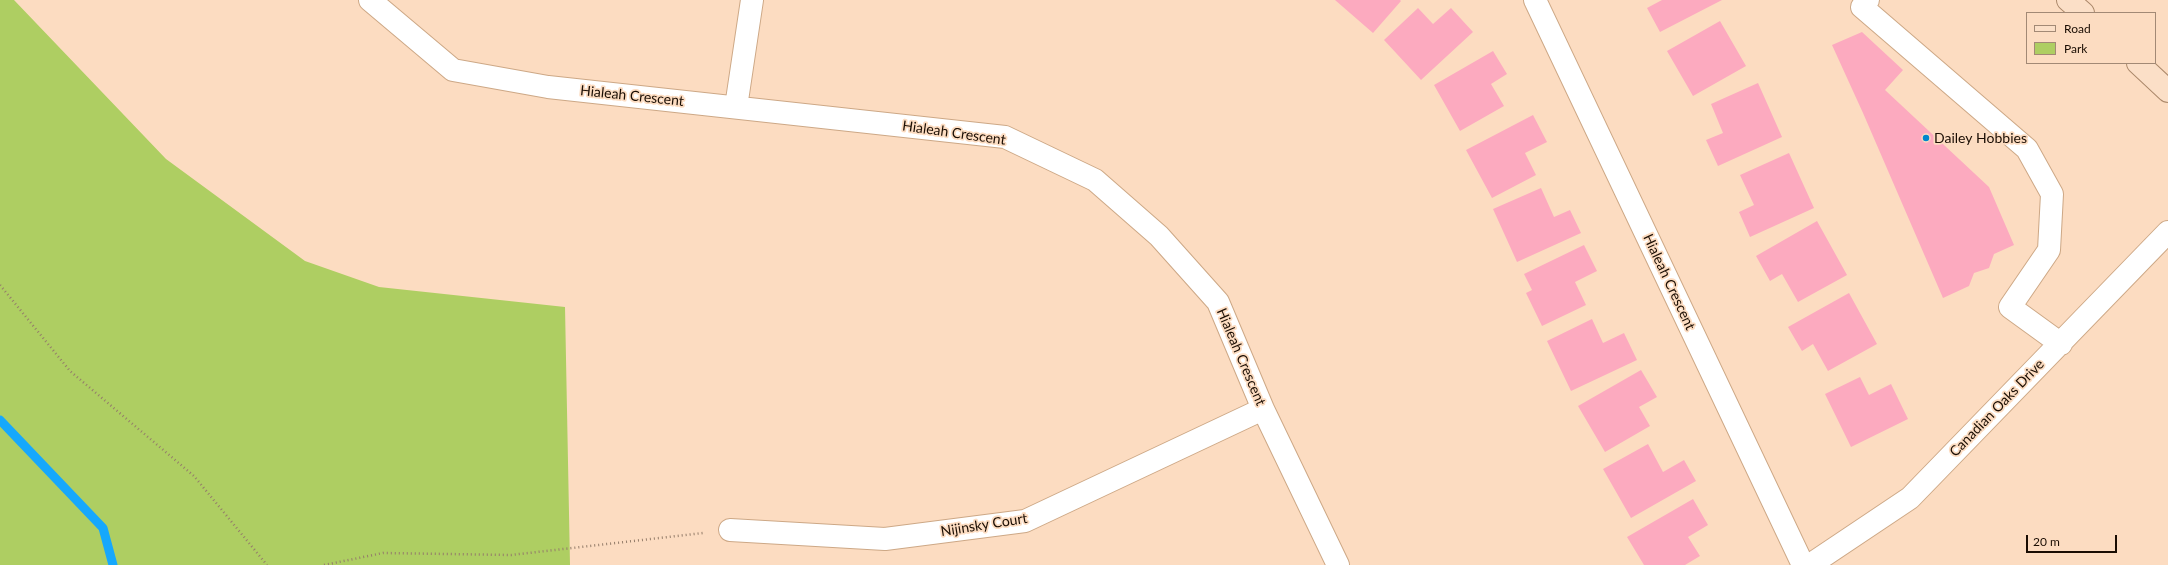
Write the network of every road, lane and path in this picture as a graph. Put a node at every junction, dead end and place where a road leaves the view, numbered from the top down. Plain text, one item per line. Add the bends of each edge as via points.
1 (370, 0) edge
2 (752, 0) edge
3 (1535, 0) edge
4 (1868, 0) edge
5 (2068, 0) edge
6 (2082, 12) edge
7 (2139, 64) edge
8 (2168, 91) edge
9 (736, 108) junction
10 (2168, 232) edge
11 (0, 285) edge
12 (2060, 344) junction
13 (1263, 408) junction
14 (730, 530) joint
15 (267, 565) edge
16 (324, 565) edge
17 (1338, 565) edge
18 (1803, 565) edge
19 (1810, 565) edge

1 - 9 street, Hialeah Crescent via 453,70 548,87
2 - 9 street
3 - 18 street, Hialeah Crescent
4 - 12 street via 1862,6 2027,149 2052,194 2049,250 2010,307
5 - 6 main road
7 - 8 main road
9 - 13 street, Hialeah Crescent via 1005,137 1095,180 1159,236 1218,302
10 - 12 street, Canadian Oaks Drive
11 - 15 path via 70,371 194,476
12 - 19 street, Canadian Oaks Drive via 1910,498
13 - 14 street, Nijinsky Court via 1025,521 885,538
13 - 17 street, Hialeah Crescent
14 - 16 path via 511,555 383,553

